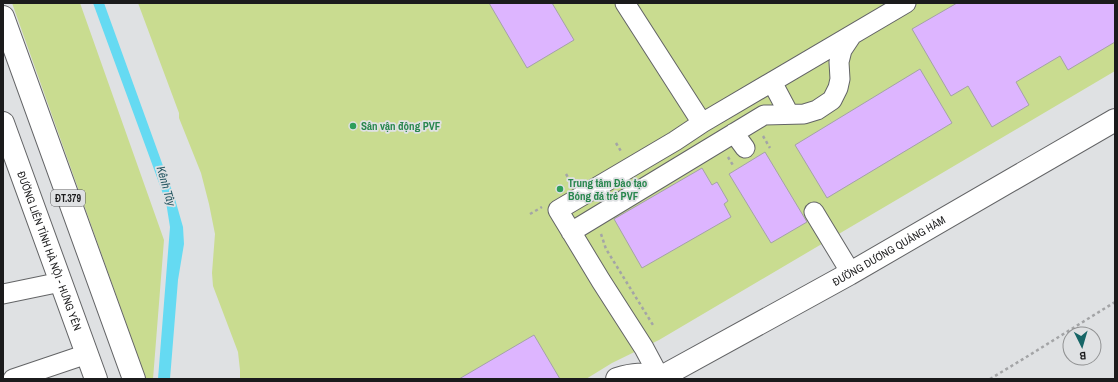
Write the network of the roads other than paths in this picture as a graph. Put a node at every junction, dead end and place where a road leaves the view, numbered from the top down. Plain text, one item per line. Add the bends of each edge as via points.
1 (625, 3) edge
2 (906, 3) edge
3 (3, 17) edge
4 (852, 35) junction
5 (772, 82) junction
6 (790, 114) junction
7 (1115, 120) edge
8 (3, 123) edge
9 (702, 123) junction
10 (675, 141) junction
11 (687, 162) junction
12 (624, 171) junction
13 (637, 192) junction
14 (814, 212) dead end
15 (571, 232) junction
16 (851, 273) junction
17 (61, 282) junction
18 (3, 294) edge
19 (87, 354) junction
20 (659, 378) edge
21 (13, 379) edge
22 (96, 379) edge
23 (134, 379) edge
24 (617, 379) edge

1 - 9 street
2 - 4 street
3 - 23 main road, ĐT.379
4 - 5 street
4 - 6 street via 842,50 839,62 840,79 832,100 817,110 804,114
5 - 6 street
5 - 9 street
6 - 11 street via 764,115 739,141
7 - 16 main road, ĐƯỜNG DƯƠNG QUẢNG HÀM
8 - 17 main road, ĐƯỜNG LIÊN TỈNH HÀ NỘI - HƯNG YÊN
9 - 10 street
10 - 11 street
10 - 12 street
11 - 13 street
12 - 13 street
12 - 15 street via 558,210
13 - 15 street
14 - 16 street
15 - 20 street via 644,348
16 - 20 main road, ĐƯỜNG DƯƠNG QUẢNG HÀM
17 - 18 street
17 - 19 main road, ĐƯỜNG LIÊN TỈNH HÀ NỘI - HƯNG YÊN
19 - 21 street
19 - 22 main road, ĐƯỜNG LIÊN TỈNH HÀ NỘI - HƯNG YÊN
20 - 24 main road via 639,374

